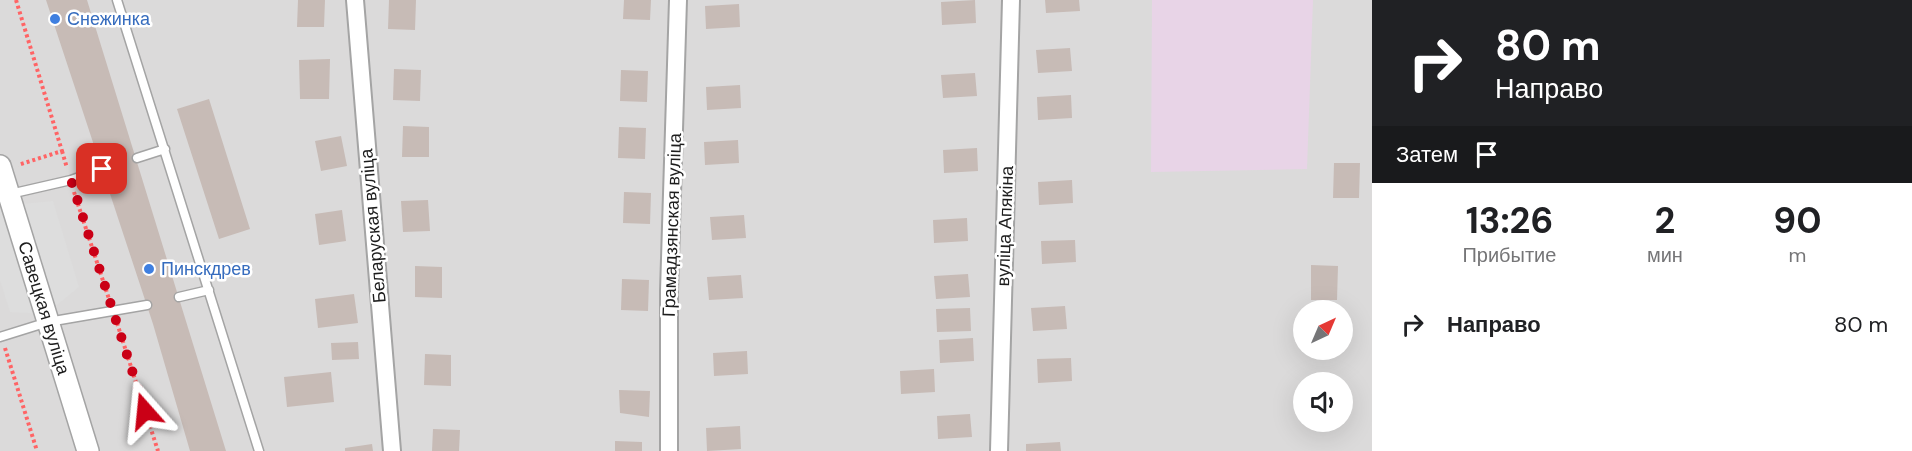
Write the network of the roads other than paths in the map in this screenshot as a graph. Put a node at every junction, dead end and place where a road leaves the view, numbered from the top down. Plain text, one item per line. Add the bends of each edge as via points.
1 (117, 0) edge
2 (355, 0) edge
3 (678, 0) edge
4 (1011, 0) edge
5 (165, 149) junction
6 (137, 158) dead end
7 (1, 168) edge
8 (102, 169) dead end
9 (8, 194) junction
10 (209, 290) junction
11 (179, 297) dead end
12 (147, 305) dead end
13 (48, 322) junction
14 (1, 336) edge
15 (88, 451) edge
16 (259, 451) edge
17 (392, 451) edge
18 (669, 451) edge
19 (999, 451) edge

1 - 5 lane
2 - 17 street, Беларуская вуліца
3 - 18 street, Грамадзянская вуліца via 669,291
4 - 19 street, вуліца Апякіна
5 - 6 lane
5 - 10 lane
7 - 9 street, Савецкая вуліца
8 - 9 lane
9 - 13 street, Савецкая вуліца
10 - 11 lane
10 - 16 lane
12 - 13 lane
13 - 14 lane
13 - 15 street, Савецкая вуліца

